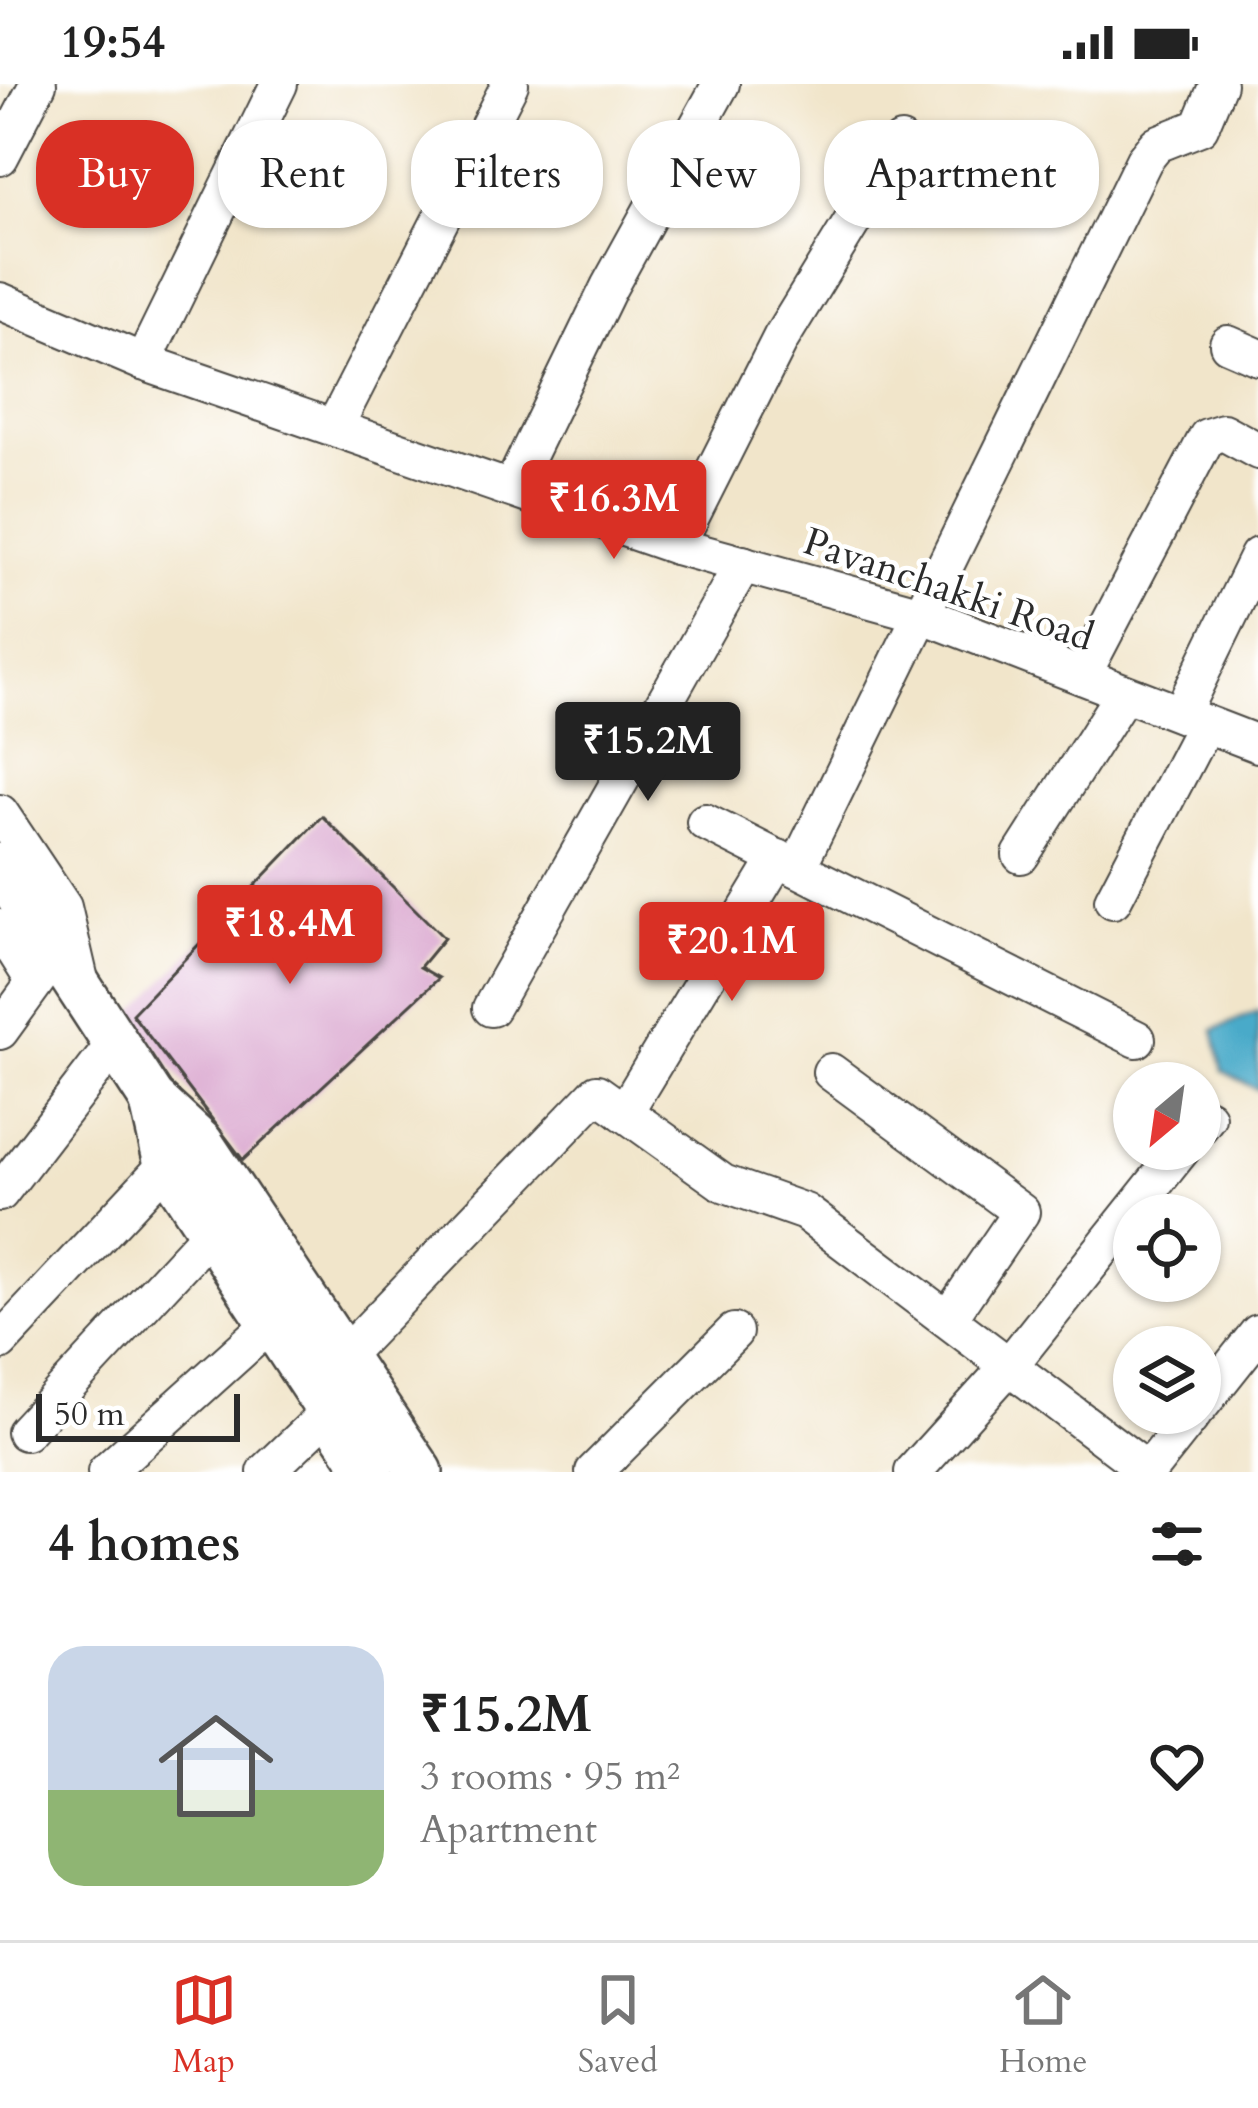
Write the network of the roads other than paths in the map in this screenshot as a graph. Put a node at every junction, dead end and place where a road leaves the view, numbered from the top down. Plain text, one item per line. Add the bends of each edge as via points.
1 (38, 84) edge
2 (279, 84) edge
3 (510, 84) edge
4 (721, 84) edge
5 (1218, 84) edge
6 (0, 157) edge
7 (848, 228) edge
8 (0, 301) edge
9 (143, 362) junction
10 (334, 426) junction
11 (1258, 451) edge
12 (512, 487) junction
13 (676, 546) junction
14 (1258, 556) edge
15 (743, 564) junction
16 (918, 613) junction
17 (1082, 676) junction
18 (1124, 693) junction
19 (1193, 719) junction
20 (1258, 744) edge
21 (0, 813) edge
22 (706, 822) dead end
23 (1021, 854) dead end
24 (787, 863) junction
25 (0, 866) edge
26 (1113, 900) dead end
27 (0, 927) edge
28 (55, 964) junction
29 (490, 1008) dead end
30 (0, 1031) edge
31 (1136, 1039) dead end
32 (117, 1041) junction
33 (831, 1072) dead end
34 (152, 1099) junction
35 (624, 1113) junction
36 (166, 1164) junction
37 (1165, 1170) edge
38 (0, 1193) edge
39 (210, 1232) junction
40 (948, 1319) junction
41 (269, 1325) junction
42 (734, 1332) dead end
43 (1258, 1333) edge
44 (0, 1342) edge
45 (343, 1357) junction
46 (1009, 1366) junction
47 (1221, 1380) edge
48 (329, 1412) junction
49 (25, 1432) dead end
50 (1177, 1434) edge
51 (106, 1472) edge
52 (266, 1472) edge
53 (370, 1472) edge
54 (420, 1472) edge
55 (594, 1472) edge
56 (913, 1472) edge

1 - 6 street
2 - 9 street
3 - 10 street
4 - 12 street
5 - 16 street via 1200,128 1149,150
7 - 13 street via 781,338
8 - 9 street, Pavanchakki Road
9 - 10 street, Pavanchakki Road
10 - 12 street, Pavanchakki Road
11 - 17 street via 1223,432 1208,437
12 - 13 street, Pavanchakki Road
13 - 15 street, Pavanchakki Road
14 - 19 street
15 - 16 street, Pavanchakki Road
15 - 29 street
16 - 17 street, Pavanchakki Road
16 - 24 street
17 - 18 street, Pavanchakki Road
18 - 19 street, Pavanchakki Road
18 - 23 street
19 - 20 street, Pavanchakki Road
19 - 26 street
21 - 28 street via 63,907
22 - 24 street
24 - 31 street
24 - 35 street
25 - 28 main road
27 - 28 street
28 - 30 street
28 - 32 main road
32 - 34 main road
32 - 38 street
33 - 40 street via 1021,1212
34 - 36 main road
34 - 45 main road via 200,1143
35 - 40 street via 723,1183 805,1212
35 - 45 street via 597,1093
36 - 39 main road
36 - 44 street
37 - 46 street
39 - 41 main road
39 - 49 street
40 - 46 street
41 - 48 main road
41 - 51 street
42 - 55 street
43 - 47 street
45 - 54 main road
46 - 50 street via 1148,1471
46 - 56 street
48 - 52 street
48 - 53 main road

